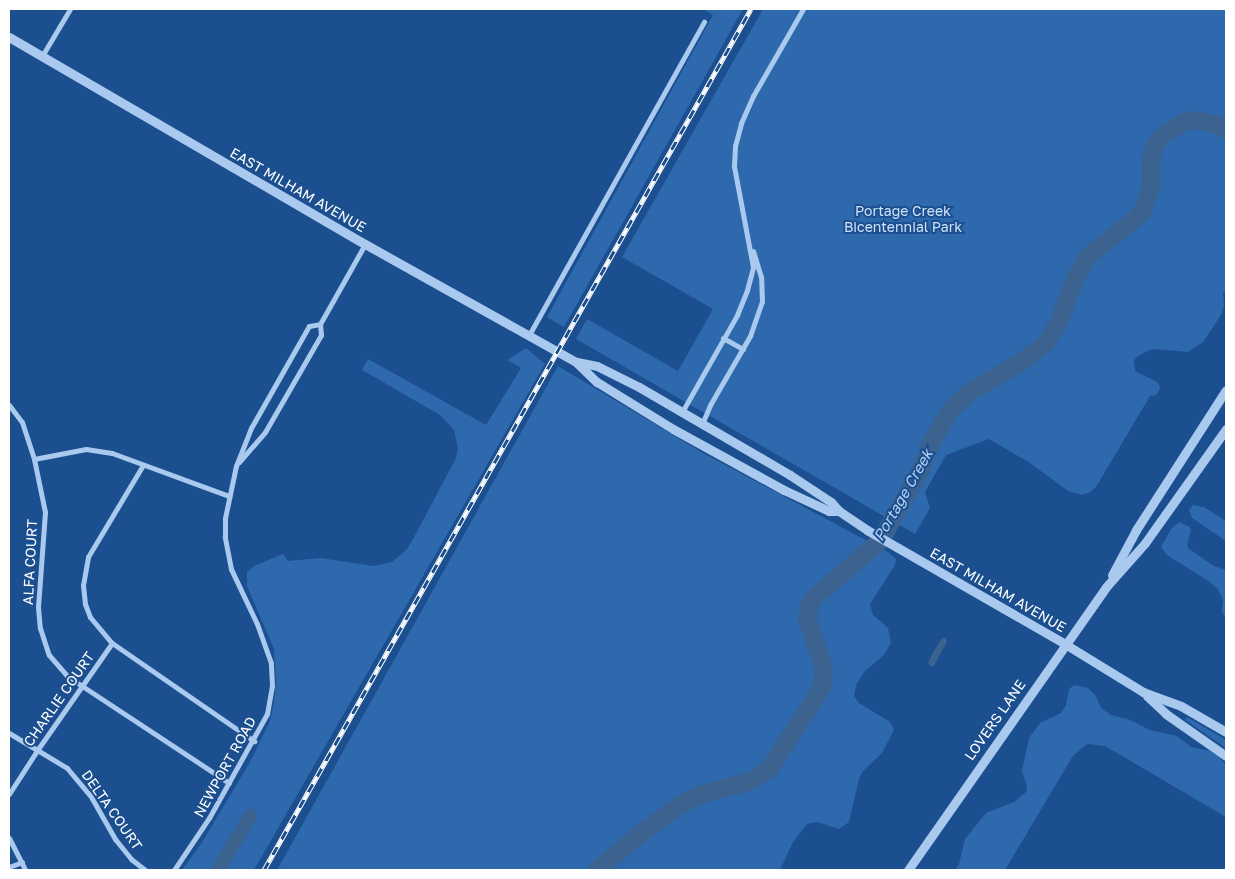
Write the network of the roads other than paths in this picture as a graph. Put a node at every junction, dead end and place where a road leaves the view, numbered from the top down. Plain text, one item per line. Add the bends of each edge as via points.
1 (70, 9) edge
2 (803, 9) edge
3 (704, 22) dead end
4 (9, 37) edge
5 (42, 56) junction
6 (748, 237) junction
7 (365, 244) junction
8 (320, 324) junction
9 (529, 335) junction
10 (724, 338) junction
11 (743, 348) junction
12 (576, 362) junction
13 (1226, 390) edge
14 (9, 405) edge
15 (682, 412) junction
16 (702, 424) junction
17 (1226, 429) edge
18 (34, 460) junction
19 (143, 465) junction
20 (236, 466) junction
21 (229, 496) junction
22 (839, 512) junction
23 (1106, 587) junction
24 (112, 643) junction
25 (1065, 644) junction
26 (82, 685) junction
27 (1143, 692) junction
28 (1226, 732) edge
29 (9, 733) edge
30 (254, 741) junction
31 (38, 749) junction
32 (1226, 756) edge
33 (229, 783) junction
34 (9, 794) edge
35 (9, 838) edge
36 (22, 862) junction
37 (9, 867) edge
38 (26, 870) edge
39 (144, 870) edge
40 (174, 870) edge
41 (908, 870) edge

1 - 5 street
2 - 6 street via 753,96 735,146 734,166
3 - 9 street
4 - 5 street, EAST MILHAM AVENUE
5 - 7 street, EAST MILHAM AVENUE
6 - 10 street via 753,267 747,290
6 - 11 street via 761,276 762,302
7 - 8 street, NEWPORT ROAD
7 - 9 street, EAST MILHAM AVENUE
8 - 20 street, NEWPORT ROAD via 321,335 265,432
8 - 20 street, NEWPORT ROAD via 309,326 251,428
9 - 12 street, EAST MILHAM AVENUE
10 - 11 street
10 - 15 street
11 - 16 street
12 - 15 street, EAST MILHAM AVENUE via 597,366
12 - 22 street, EAST MILHAM AVENUE via 597,382 673,429 784,490 829,511
13 - 23 street, LOVERS LANE via 1136,530
14 - 18 street, ALFA COURT via 22,422
15 - 16 street, EAST MILHAM AVENUE
16 - 22 street, EAST MILHAM AVENUE via 790,475 831,502
17 - 23 street, LOVERS LANE via 1145,543
18 - 19 street via 86,450 112,453
18 - 26 street, ALFA COURT via 45,512 38,584 40,628 49,655 67,676
19 - 21 street
19 - 24 street via 88,557 84,571 85,604 90,617
20 - 21 street, NEWPORT ROAD
21 - 30 street, NEWPORT ROAD via 225,537 231,569 271,663 272,684 267,714
22 - 25 street, EAST MILHAM AVENUE
23 - 25 street, LOVERS LANE
24 - 26 street, CHARLIE COURT
24 - 30 street
25 - 27 street, EAST MILHAM AVENUE
25 - 41 street, LOVERS LANE
26 - 31 street, CHARLIE COURT
26 - 33 street, ALFA COURT
27 - 28 street, EAST MILHAM AVENUE via 1181,706
27 - 32 street, EAST MILHAM AVENUE via 1166,714
29 - 31 street, DELTA COURT
30 - 33 street, NEWPORT ROAD
31 - 34 street, CHARLIE COURT
31 - 39 street, DELTA COURT via 67,768 78,780 115,839
33 - 40 street, NEWPORT ROAD via 195,842
35 - 36 street
36 - 37 street
36 - 38 street

